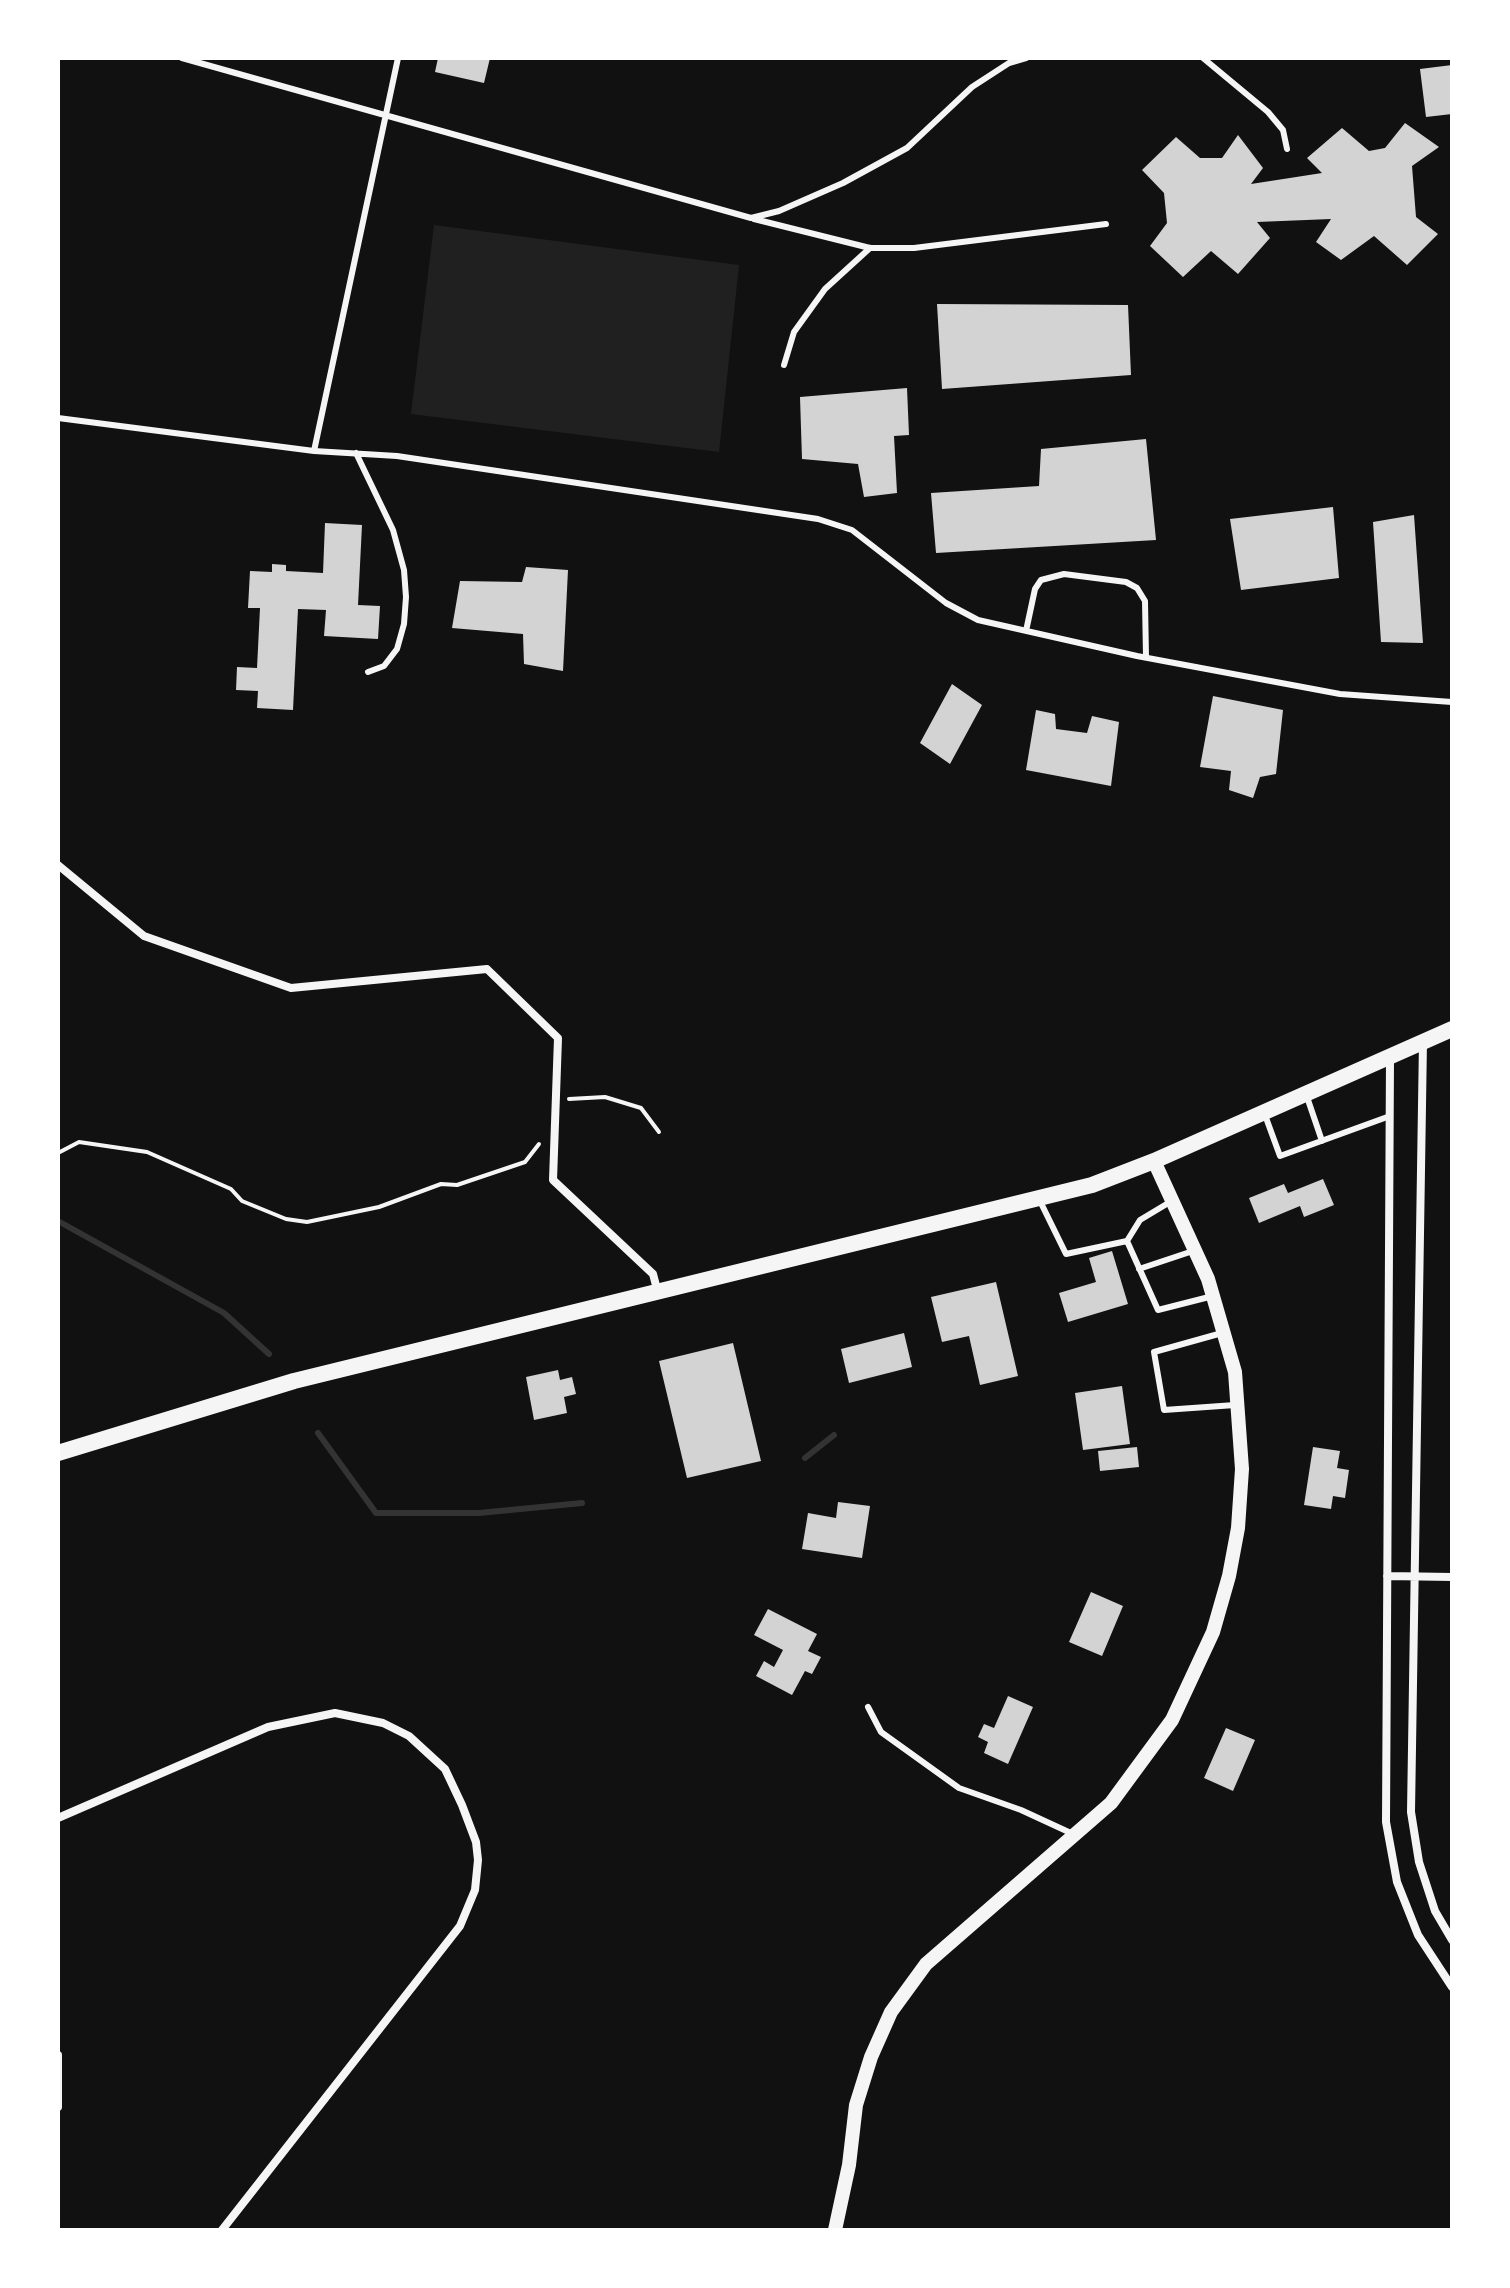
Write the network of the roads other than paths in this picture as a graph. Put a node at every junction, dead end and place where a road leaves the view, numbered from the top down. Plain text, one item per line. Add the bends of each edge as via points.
1 (182, 58) edge
2 (398, 58) edge
3 (1026, 58) edge
4 (1203, 58) edge
5 (384, 115) junction
6 (1287, 149) dead end
7 (751, 218) junction
8 (1106, 224) dead end
9 (870, 248) junction
10 (784, 365) dead end
11 (58, 418) edge
12 (314, 451) junction
13 (356, 453) junction
14 (1026, 631) junction
15 (1146, 657) junction
16 (368, 672) dead end
17 (1452, 702) edge
18 (58, 865) edge
19 (1452, 1029) edge
20 (1423, 1041) junction
21 (1390, 1057) junction
22 (1306, 1094) junction
23 (1264, 1113) junction
24 (1390, 1116) junction
25 (1322, 1141) junction
26 (1154, 1161) junction
27 (1039, 1199) junction
28 (1172, 1201) junction
29 (1127, 1241) junction
30 (1195, 1250) junction
31 (1139, 1269) junction
32 (658, 1293) junction
33 (1213, 1296) junction
34 (1225, 1332) junction
35 (1238, 1405) junction
36 (58, 1453) edge
37 (1387, 1576) junction
38 (1413, 1576) junction
39 (1452, 1577) edge
40 (868, 1707) dead end
41 (58, 1818) edge
42 (1077, 1836) junction
43 (1452, 1940) edge
44 (1452, 1987) edge
45 (58, 2055) edge
46 (58, 2107) edge
47 (222, 2230) edge
48 (835, 2230) edge

1 - 5 lane
2 - 5 lane
3 - 7 lane via 972,87 907,148 843,183
4 - 6 lane via 1268,112 1283,130
5 - 7 lane
5 - 12 lane
7 - 9 lane
8 - 9 lane via 914,248
9 - 10 lane via 825,289 794,332
11 - 12 lane
12 - 13 lane
13 - 14 lane via 818,519 852,530 946,603 978,620
13 - 16 lane via 393,530 406,597 397,649 384,666
14 - 15 lane
14 - 15 lane via 1041,580 1064,574 1126,582 1145,601
15 - 17 lane via 1340,694
18 - 32 street via 144,936 291,988 487,969 558,1038 553,1180 653,1274
19 - 20 main road
20 - 21 main road
20 - 38 street
21 - 22 main road
21 - 24 street
22 - 23 main road
22 - 25 lane
23 - 25 lane via 1280,1156
23 - 26 main road
24 - 25 lane
24 - 37 street
26 - 27 main road
26 - 28 street
27 - 29 lane via 1066,1254
27 - 32 main road
28 - 29 lane via 1140,1220
28 - 30 street
29 - 31 lane
30 - 31 lane
30 - 33 street
31 - 33 lane via 1158,1310
32 - 36 main road via 294,1381
33 - 34 street
34 - 35 street
34 - 35 lane via 1154,1352 1164,1410
35 - 42 street via 1238,1528 1213,1632 1172,1720 1111,1803
37 - 38 street
37 - 44 street via 1386,1822 1397,1882 1418,1935
38 - 39 street
38 - 43 street via 1411,1812 1419,1862 1435,1911
40 - 42 lane via 881,1732 959,1788
41 - 47 street via 268,1727 335,1713 383,1723 409,1736 445,1769 462,1805 478,1860 475,1890 460,1926
42 - 48 street via 926,1964 891,2012 856,2105
45 - 46 street

